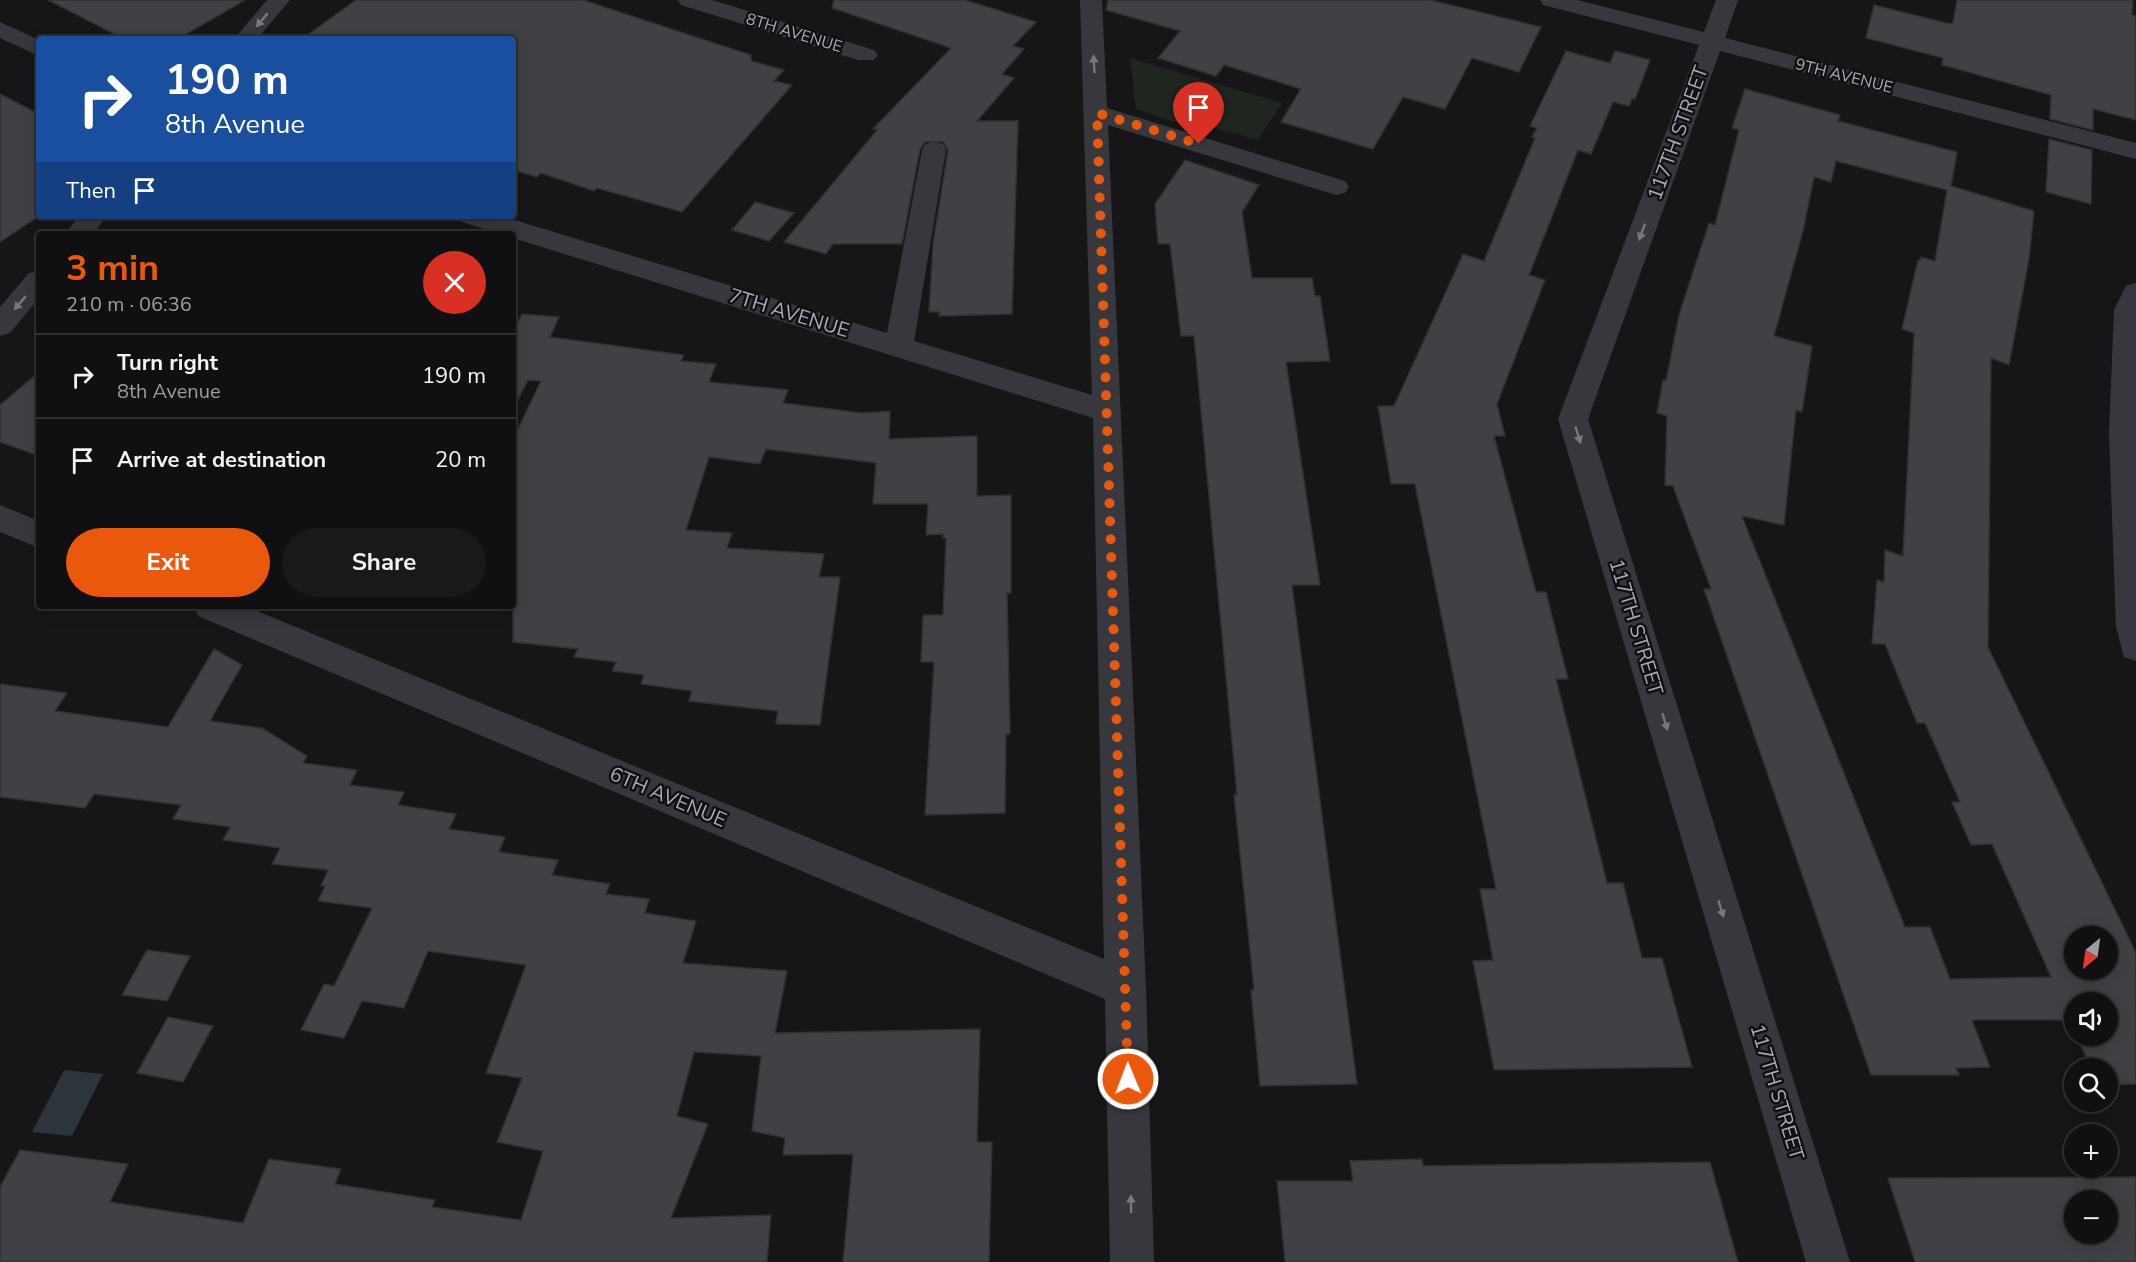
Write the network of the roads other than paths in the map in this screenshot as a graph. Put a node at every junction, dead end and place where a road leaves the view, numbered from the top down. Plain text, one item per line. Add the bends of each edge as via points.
1 (279, 0) edge
2 (689, 0) edge
3 (1091, 0) edge
4 (1551, 0) edge
5 (1727, 0) edge
6 (0, 29) edge
7 (248, 36) edge
8 (1712, 42) junction
9 (36, 47) edge
10 (866, 55) dead end
11 (1097, 113) junction
12 (934, 150) dead end
13 (2136, 151) edge
14 (1336, 187) dead end
15 (91, 219) edge
16 (481, 219) edge
17 (81, 231) edge
18 (36, 284) edge
19 (2136, 293) edge
20 (0, 326) edge
21 (899, 347) junction
22 (1107, 411) junction
23 (2130, 435) edge
24 (0, 518) edge
25 (36, 534) edge
26 (217, 609) edge
27 (2136, 647) edge
28 (1126, 988) junction
29 (1132, 1262) edge
30 (1828, 1262) edge

1 -> 7 street
2 - 10 street, 8TH AVENUE
11 -> 3 street
4 - 8 street, 9TH AVENUE
5 - 8 street, 117TH STREET
6 - 9 street
8 - 13 street, 9TH AVENUE
8 -> 30 street, 117TH STREET via 1573,419
11 - 14 street
11 - 22 street
12 - 21 street
15 - 17 street
16 - 21 street, 7TH AVENUE
18 -> 20 street
19 - 23 street via 2128,310
21 - 22 street, 7TH AVENUE
22 - 28 street
23 - 27 street via 2132,627
24 - 25 street
26 - 28 street, 6TH AVENUE
29 -> 28 street

